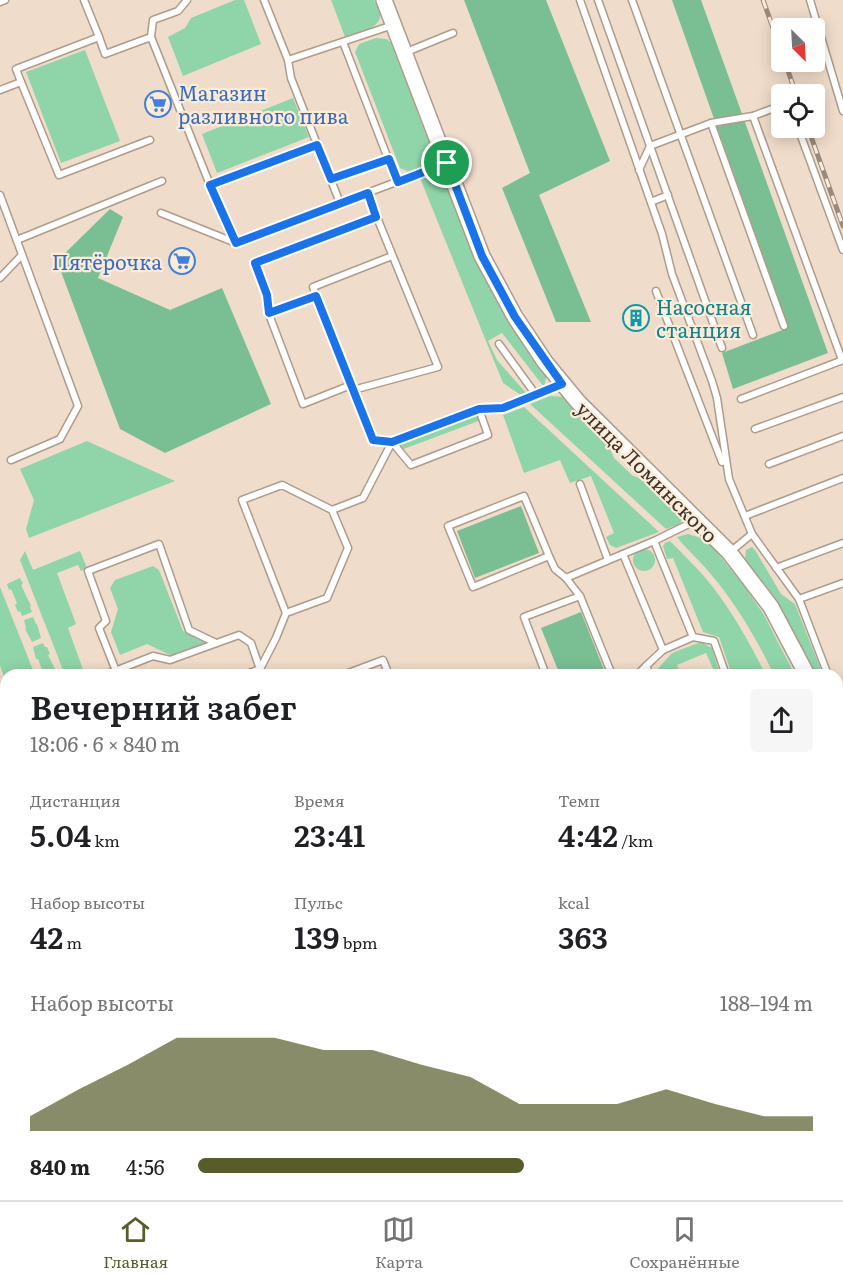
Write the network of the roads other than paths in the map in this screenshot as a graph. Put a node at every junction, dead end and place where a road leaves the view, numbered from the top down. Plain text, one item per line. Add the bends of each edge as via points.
1 (5, 0) edge
2 (84, 0) edge
3 (187, 0) edge
4 (264, 0) edge
5 (384, 0) edge
6 (580, 0) edge
7 (598, 0) edge
8 (632, 0) edge
9 (810, 0) edge
10 (0, 2) edge
11 (394, 25) junction
12 (453, 33) dead end
13 (99, 37) junction
14 (151, 37) junction
15 (343, 42) junction
16 (404, 53) junction
17 (288, 60) junction
18 (21, 81) junction
19 (0, 90) edge
20 (771, 109) edge
21 (843, 111) edge
22 (753, 116) junction
23 (711, 123) junction
24 (680, 134) junction
25 (802, 138) edge
26 (150, 140) dead end
27 (317, 145) junction
28 (650, 146) junction
29 (389, 159) junction
30 (447, 163) junction
31 (639, 170) junction
32 (331, 179) junction
33 (162, 182) dead end
34 (398, 182) junction
35 (210, 185) junction
36 (368, 193) junction
37 (0, 195) edge
38 (668, 195) junction
39 (651, 202) junction
40 (340, 203) junction
41 (161, 213) dead end
42 (376, 217) junction
43 (16, 240) junction
44 (236, 243) junction
45 (843, 250) edge
46 (22, 255) junction
47 (392, 256) junction
48 (0, 278) edge
49 (656, 291) dead end
50 (316, 296) junction
51 (269, 313) junction
52 (784, 326) dead end
53 (753, 335) dead end
54 (499, 344) dead end
55 (723, 348) dead end
56 (843, 360) edge
57 (562, 384) junction
58 (352, 388) junction
59 (536, 395) junction
60 (843, 397) edge
61 (741, 399) dead end
62 (479, 409) junction
63 (755, 429) dead end
64 (843, 436) edge
65 (392, 442) junction
66 (11, 460) dead end
67 (769, 464) dead end
68 (843, 478) edge
69 (729, 479) junction
70 (580, 484) dead end
71 (332, 510) junction
72 (744, 516) junction
73 (697, 520) junction
74 (752, 534) junction
75 (654, 542) junction
76 (843, 543) edge
77 (729, 552) junction
78 (623, 554) junction
79 (549, 556) junction
80 (608, 560) junction
81 (776, 568) junction
82 (566, 578) junction
83 (843, 583) edge
84 (580, 596) junction
85 (799, 599) junction
86 (286, 613) junction
87 (693, 637) junction
88 (216, 643) junction
89 (663, 650) junction
90 (646, 666) junction
91 (115, 669) edge
92 (121, 669) edge
93 (260, 669) edge
94 (262, 669) edge
95 (359, 669) edge
96 (387, 669) edge
97 (544, 669) edge
98 (610, 669) edge
99 (643, 669) edge
100 (647, 669) edge
101 (724, 669) edge
102 (804, 669) edge
103 (826, 669) edge

1 - 10 lane
2 - 13 lane
3 - 14 lane via 178,11 153,20
4 - 17 lane
5 - 11 street, улица Ломинского
6 - 31 lane
7 - 28 lane
8 - 24 lane
9 - 21 lane
11 - 15 lane
11 - 16 street, улица Ломинского
12 - 16 lane
13 - 14 lane via 105,54
13 - 18 lane via 16,69
14 - 35 lane
15 - 17 lane
15 - 29 lane
16 - 30 street, улица Ломинского
17 - 27 lane
18 - 19 lane
18 - 26 lane via 59,175
20 - 22 lane
22 - 23 lane
22 - 56 lane
23 - 24 lane
23 - 52 lane
24 - 28 lane
24 - 53 lane
25 - 45 lane
27 - 32 lane
27 - 35 lane
28 - 31 lane
28 - 38 lane
29 - 32 lane
29 - 34 lane
30 - 34 lane
30 - 57 street, улица Ломинского via 482,256 515,317
31 - 39 lane
32 - 40 lane
33 - 43 lane
34 - 36 lane
35 - 44 lane
36 - 40 lane
36 - 42 lane
37 - 43 lane
38 - 39 lane
38 - 55 lane
39 - 69 lane via 672,274 717,398
40 - 44 lane
41 - 44 lane
42 - 47 lane
42 - 51 lane via 255,263
43 - 46 lane
46 - 48 lane
46 - 66 lane via 78,406 60,439
47 - 50 lane via 313,287
47 - 58 lane via 438,367
49 - 69 lane
50 - 51 lane
50 - 58 lane
51 - 58 lane via 303,404
54 - 59 lane
56 - 61 lane
57 - 59 lane
57 - 73 street, улица Ломинского
58 - 65 lane via 373,440
59 - 62 lane via 503,408
60 - 63 lane
62 - 65 lane
62 - 65 lane via 488,435 411,465
64 - 67 lane
65 - 71 lane via 363,498
68 - 72 lane
69 - 72 lane
70 - 80 lane
71 - 86 lane via 348,548 327,598
71 - 86 lane via 282,485 242,500
72 - 74 lane
73 - 75 lane
73 - 77 street, улица Ломинского
74 - 77 lane
74 - 81 lane
75 - 78 lane
75 - 87 lane
76 - 81 lane
77 - 102 street, улица Ломинского via 771,607
78 - 80 lane
78 - 89 lane
79 - 79 lane via 524,496 448,526 473,587
79 - 82 lane via 555,569
80 - 82 lane
81 - 85 lane
82 - 84 lane
83 - 85 lane
84 - 97 lane via 524,618
84 - 98 lane
85 - 103 lane
86 - 94 lane
87 - 89 lane
87 - 101 lane via 714,641
88 - 91 lane via 189,630 159,544 88,571 105,621 99,628
88 - 92 lane via 170,660 153,656
88 - 93 lane via 239,635 251,643
89 - 90 lane
90 - 99 lane
90 - 100 lane
95 - 96 lane via 383,660

